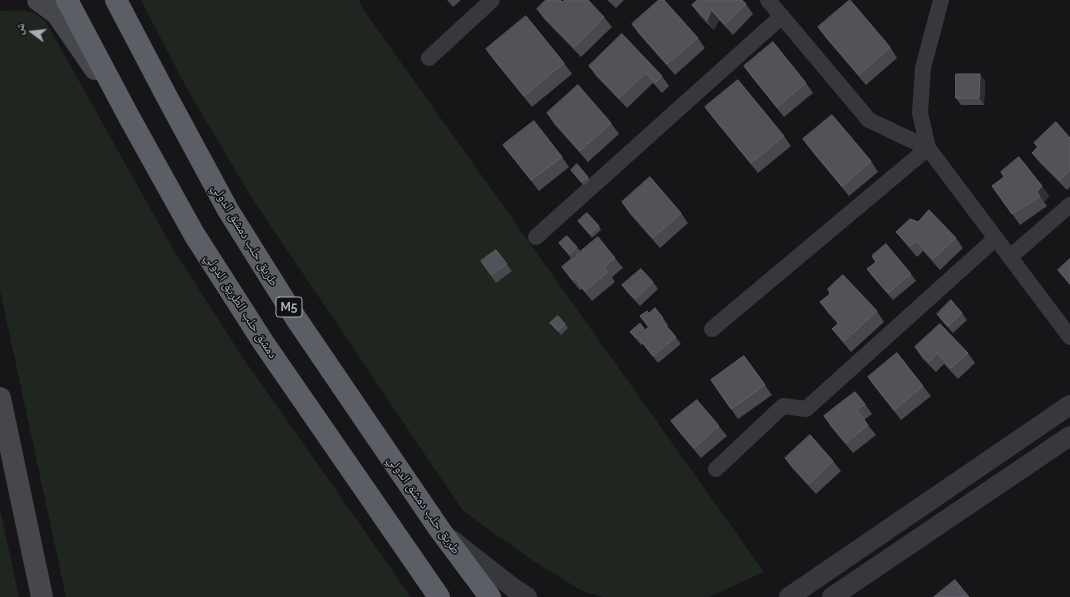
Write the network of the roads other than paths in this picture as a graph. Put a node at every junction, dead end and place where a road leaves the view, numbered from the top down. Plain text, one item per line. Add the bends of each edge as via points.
1 (38, 0) edge
2 (67, 0) edge
3 (116, 0) edge
4 (492, 0) edge
5 (768, 0) edge
6 (941, 0) edge
7 (782, 16) junction
8 (429, 58) dead end
9 (129, 117) junction
10 (928, 148) junction
11 (1070, 204) edge
12 (536, 238) dead end
13 (996, 238) junction
14 (1010, 258) junction
15 (712, 329) dead end
16 (1070, 337) edge
17 (0, 398) edge
18 (1070, 405) edge
19 (1070, 436) edge
20 (716, 468) dead end
21 (440, 530) junction
22 (42, 597) edge
23 (439, 597) edge
24 (490, 597) edge
25 (527, 597) edge
26 (789, 597) edge
27 (832, 597) edge

1 - 9 main road via 57,14
2 - 9 highway, دمشق حلب الطريق الدولي
3 - 21 highway, طريق حلب دمشق الدولي / M5 via 228,210 296,317
4 - 8 street
5 - 7 street
6 - 10 street via 924,68 920,113
7 - 10 street via 869,120
7 - 12 street
9 - 23 highway, دمشق حلب الطريق الدولي via 194,234 263,342
10 - 13 street
10 - 15 street
11 - 14 street
13 - 14 street
13 - 20 street via 806,409 783,406
14 - 16 street
17 - 22 main road
18 - 26 street
19 - 27 street
21 - 24 highway, طريق حلب دمشق الدولي / M5
21 - 25 street

